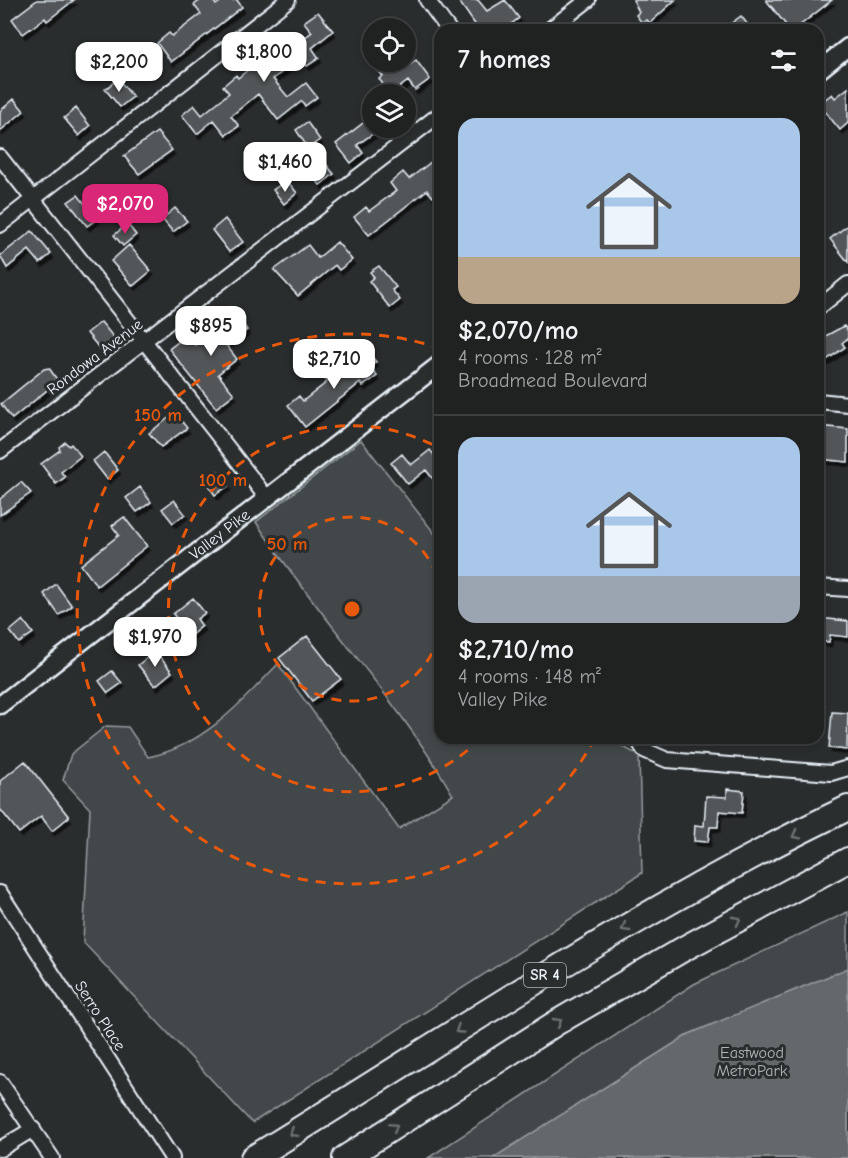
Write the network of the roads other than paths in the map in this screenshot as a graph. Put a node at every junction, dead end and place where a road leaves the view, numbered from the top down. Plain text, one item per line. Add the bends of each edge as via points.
1 (288, 0) edge
2 (426, 0) edge
3 (588, 0) edge
4 (444, 24) edge
5 (557, 24) edge
6 (848, 47) edge
7 (824, 65) edge
8 (434, 119) edge
9 (0, 157) edge
10 (33, 199) junction
11 (0, 225) edge
12 (848, 284) edge
13 (824, 303) edge
14 (144, 341) junction
15 (434, 369) edge
16 (824, 402) edge
17 (848, 404) edge
18 (0, 451) edge
19 (267, 498) junction
20 (824, 588) edge
21 (848, 590) edge
22 (0, 705) edge
23 (641, 744) edge
24 (848, 768) edge
25 (848, 808) edge
26 (848, 861) edge
27 (0, 893) edge
28 (0, 1082) edge
29 (33, 1129) junction
30 (0, 1149) edge
31 (52, 1158) edge
32 (172, 1158) edge
33 (253, 1158) edge
34 (345, 1158) edge

1 - 10 street
2 - 4 street
3 - 5 street
6 - 7 street
8 - 14 street, Rondowa Avenue
9 - 10 street
10 - 11 street
10 - 14 street
12 - 13 street
14 - 18 street, Rondowa Avenue
14 - 19 street
15 - 19 street, Valley Pike
16 - 17 street
19 - 22 street, Valley Pike
20 - 21 street
23 - 24 street via 646,751 666,760 831,773
25 -> 33 highway, SR 4 via 699,885 560,965
34 -> 26 highway via 556,1023 685,948
27 - 32 street, Serro Place
28 - 29 street
29 - 30 street
29 - 31 street

